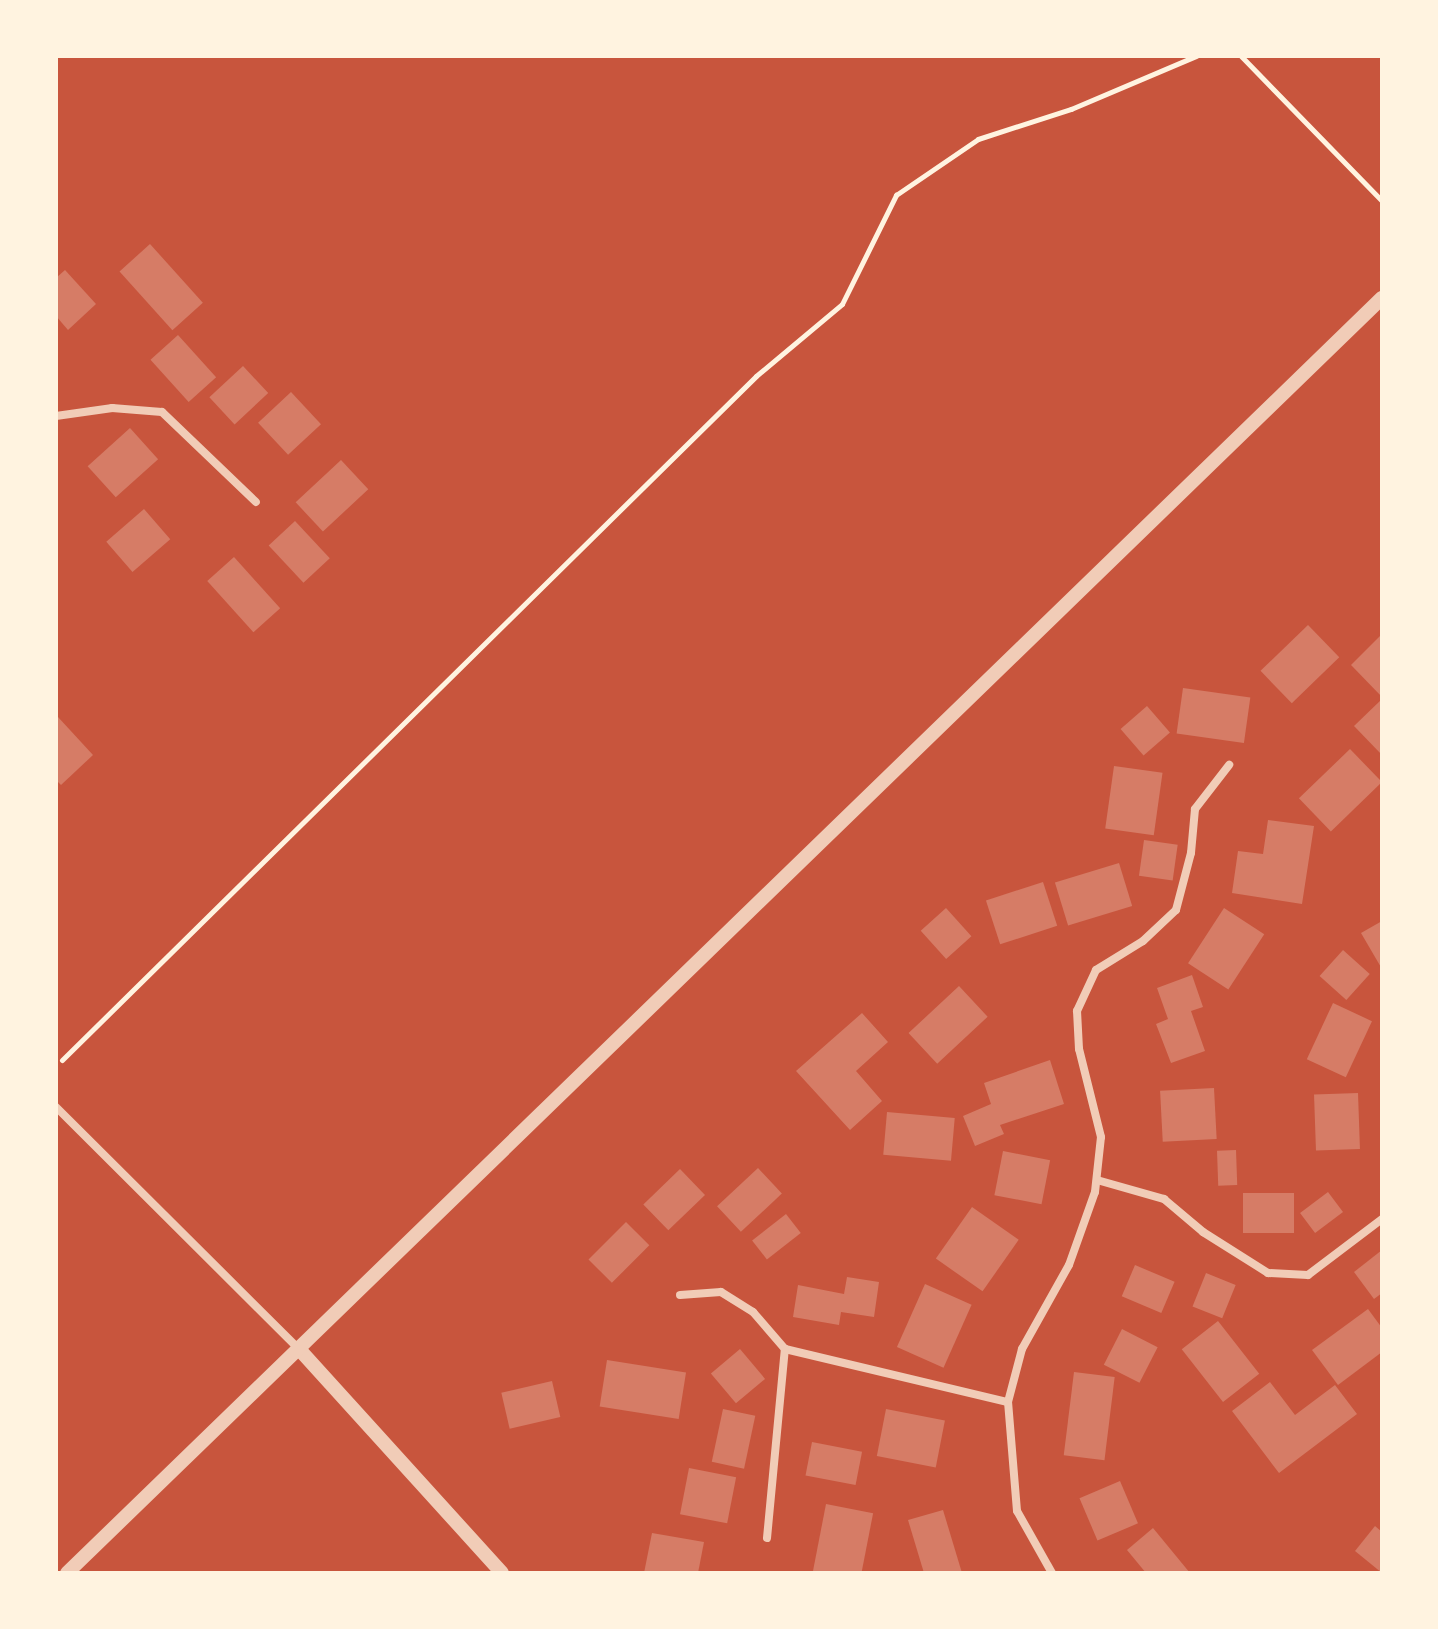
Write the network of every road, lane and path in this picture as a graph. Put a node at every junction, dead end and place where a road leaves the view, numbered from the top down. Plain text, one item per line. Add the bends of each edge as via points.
1 (1196, 56) edge
2 (1241, 56) edge
3 (1382, 201) edge
4 (1382, 298) edge
5 (56, 416) edge
6 (256, 502) dead end
7 (1229, 765) dead end
8 (62, 1060) dead end
9 (56, 1107) edge
10 (1097, 1180) junction
11 (1382, 1219) edge
12 (680, 1295) dead end
13 (299, 1349) junction
14 (785, 1349) junction
15 (1008, 1402) junction
16 (767, 1538) dead end
17 (67, 1573) edge
18 (502, 1573) edge
19 (1052, 1573) edge

1 - 8 path via 1071,109 978,139 896,195 842,304 734,397
2 - 3 path
4 - 13 street
5 - 6 street via 112,408 162,412
7 - 10 street via 1195,809 1191,853 1176,910 1143,941 1096,970 1077,1011 1079,1049 1101,1137
9 - 13 street
10 - 11 street via 1164,1199 1203,1232 1268,1273 1308,1275
10 - 15 street via 1069,1265 1022,1349
12 - 14 street via 721,1292 753,1312
13 - 17 street
13 - 18 street
14 - 15 street
14 - 16 street
15 - 19 street via 1017,1511

